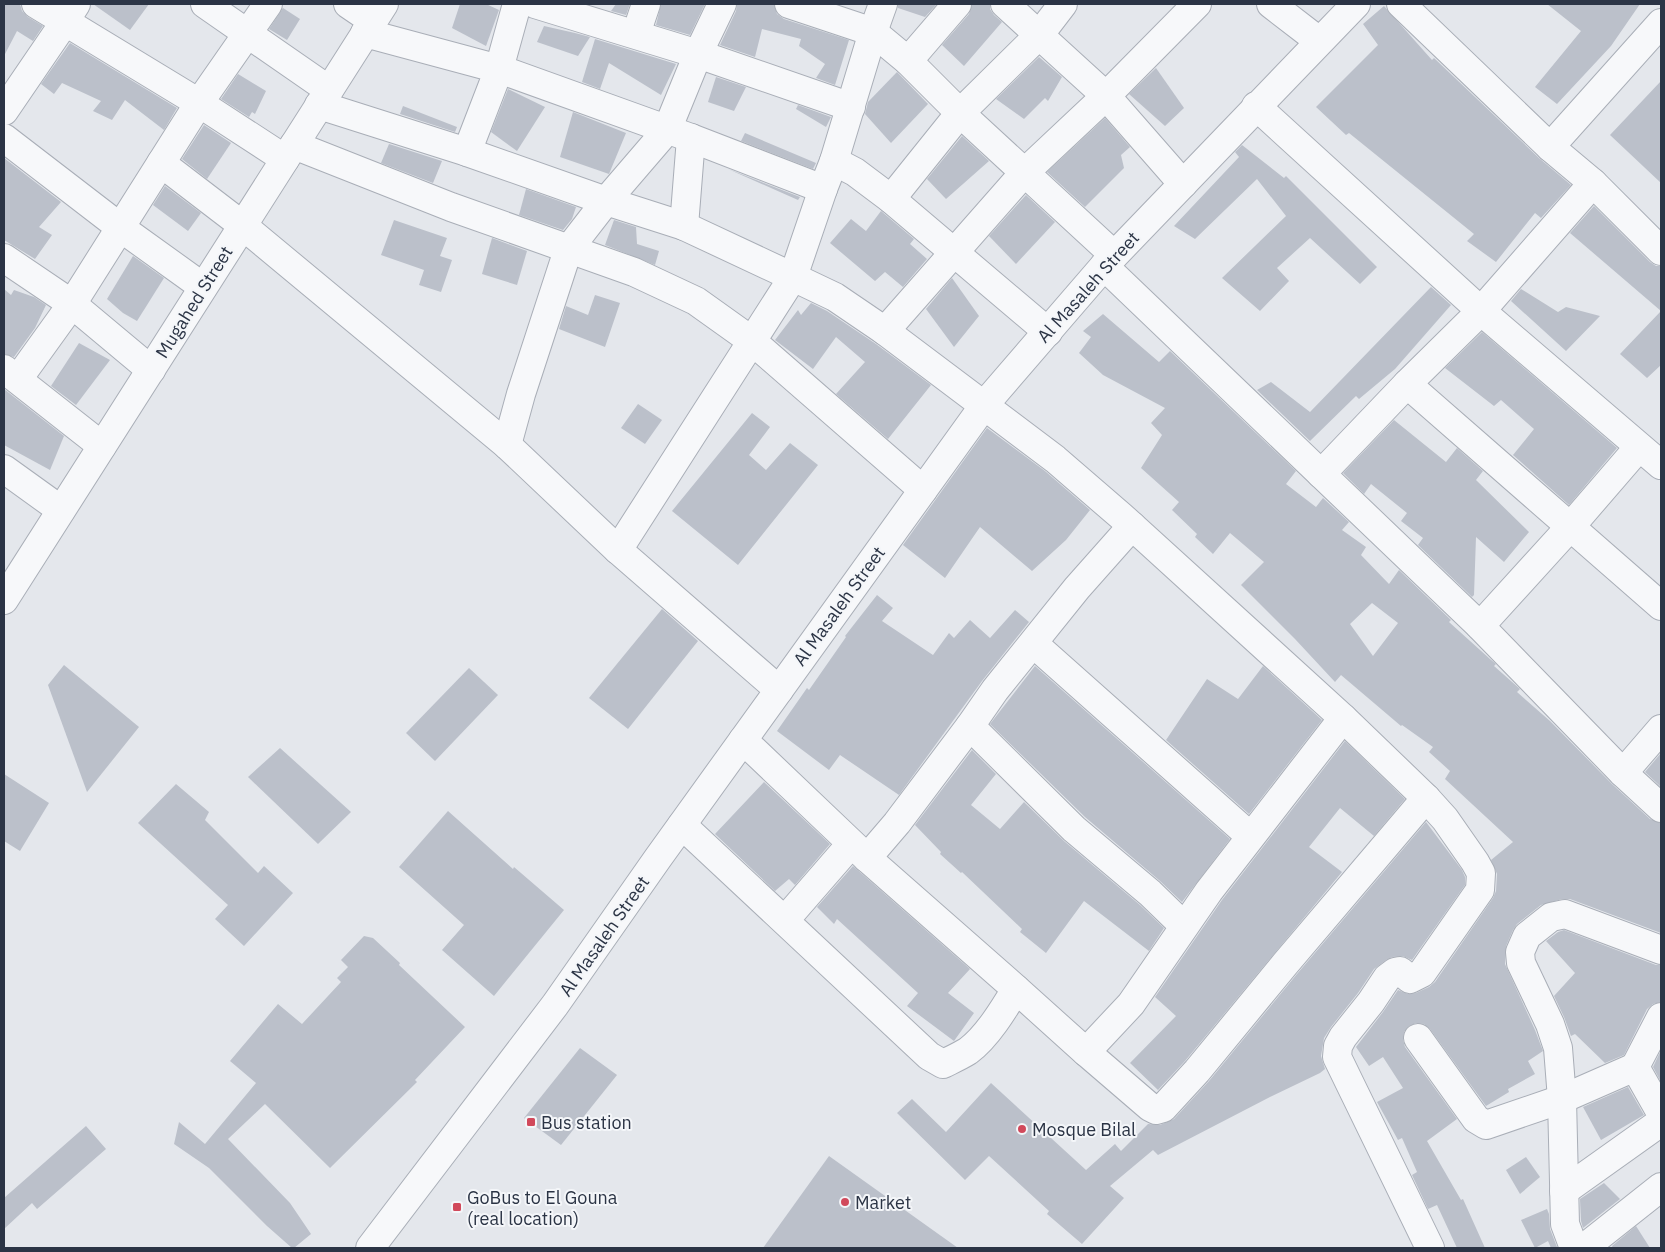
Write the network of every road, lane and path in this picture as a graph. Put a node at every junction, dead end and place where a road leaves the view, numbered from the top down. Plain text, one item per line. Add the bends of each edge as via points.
1 (36, 4) edge
2 (205, 4) edge
3 (268, 4) edge
4 (348, 4) edge
5 (517, 4) edge
6 (534, 4) edge
7 (646, 4) edge
8 (722, 4) edge
9 (789, 4) edge
10 (883, 4) edge
11 (957, 4) edge
12 (1005, 4) edge
13 (1063, 4) edge
14 (1197, 4) edge
15 (1271, 4) edge
16 (1356, 4) edge
17 (1401, 4) edge
18 (71, 12) edge
19 (374, 19) edge
20 (1661, 23) edge
21 (247, 32) junction
22 (872, 32) junction
23 (636, 34) junction
24 (1040, 34) junction
25 (1319, 41) junction
26 (698, 54) junction
27 (908, 61) junction
28 (500, 69) junction
29 (1106, 96) junction
30 (324, 97) junction
31 (199, 103) junction
32 (1256, 106) junction
33 (851, 107) junction
34 (4, 111) edge
35 (960, 113) junction
36 (679, 134) junction
37 (4, 138) edge
38 (1550, 147) junction
39 (290, 152) junction
40 (467, 152) junction
41 (834, 161) junction
42 (161, 163) junction
43 (1024, 173) junction
44 (1593, 183) junction
45 (1183, 184) junction
46 (823, 189) junction
47 (891, 199) junction
48 (606, 202) junction
49 (242, 226) junction
50 (684, 226) junction
51 (121, 228) junction
52 (568, 250) junction
53 (954, 251) junction
54 (1661, 251) edge
55 (4, 258) edge
56 (1109, 260) junction
57 (793, 277) junction
58 (203, 287) junction
59 (72, 304) junction
60 (1482, 311) junction
61 (885, 331) junction
62 (1048, 332) junction
63 (752, 341) junction
64 (151, 370) junction
65 (11, 374) edge
66 (1407, 384) junction
67 (985, 404) junction
68 (507, 445) junction
69 (102, 446) junction
70 (1639, 447) junction
71 (1661, 464) edge
72 (4, 469) edge
73 (1321, 474) junction
74 (923, 490) junction
75 (61, 510) junction
76 (1132, 526) junction
77 (1570, 527) junction
78 (618, 550) junction
79 (4, 600) edge
80 (1661, 606) edge
81 (1480, 626) junction
82 (1034, 644) junction
83 (779, 690) junction
84 (1343, 718) junction
85 (970, 726) junction
86 (1661, 729) edge
87 (743, 740) junction
88 (1623, 774) junction
89 (1426, 798) junction
90 (1661, 808) edge
91 (682, 825) junction
92 (1250, 836) junction
93 (859, 851) junction
94 (785, 920) junction
95 (1184, 926) junction
96 (1661, 950) edge
97 (1016, 989) junction
98 (1661, 1017) edge
99 (1418, 1038) dead end
100 (1086, 1052) junction
101 (1635, 1067) junction
102 (1562, 1099) junction
103 (1661, 1113) edge
104 (1661, 1122) edge
105 (1661, 1187) edge
106 (1564, 1191) junction
107 (370, 1248) edge
108 (1430, 1248) edge
109 (1574, 1248) edge
110 (1584, 1248) edge

1 - 18 street
2 - 21 street
3 - 21 street
4 - 19 street
5 - 28 street
6 - 23 street
7 - 23 street
8 - 26 street
9 - 22 street
10 - 22 street
11 - 27 street
12 - 24 street
13 - 24 street
14 - 29 street
15 - 25 street
16 - 25 street, Al Masaleh Street
17 - 38 street
18 - 31 street
18 - 34 street
19 - 28 street
19 - 30 street, Mugahed Street
20 - 38 street
21 - 30 street
21 - 31 street
22 - 27 street
22 - 33 street
23 - 26 street
24 - 29 street
24 - 35 street
25 - 32 street, Al Masaleh Street
26 - 33 street
26 - 36 street
27 - 35 street
28 - 36 street
28 - 40 street
29 - 43 street
29 - 45 street
30 - 39 street, Mugahed Street
30 - 40 street
31 - 39 street
31 - 42 street
32 - 45 street, Al Masaleh Street
32 - 60 street
33 - 41 street
35 - 43 street
35 - 47 street
36 - 46 street
36 - 48 street
36 - 50 street
37 - 51 street
38 - 44 street
39 - 49 street, Mugahed Street
39 - 52 street
40 - 48 street
41 - 46 street
41 - 47 street
42 - 49 street
42 - 51 street
43 - 53 street
43 - 56 street
44 - 54 street
44 - 60 street
45 - 56 street, Al Masaleh Street
46 - 57 street
47 - 53 street
48 - 50 street
48 - 52 street
49 - 58 street, Mugahed Street
49 - 68 street
50 - 57 street
51 - 58 street
51 - 59 street
52 - 63 street via 634,272 696,301
52 - 68 street
53 - 61 street
53 - 62 street
55 - 59 street
56 - 62 street, Al Masaleh Street
56 - 73 street
57 - 61 street via 834,297
57 - 63 street
58 - 64 street, Mugahed Street
59 - 64 street
59 - 65 street
60 - 66 street
60 - 70 street
61 - 67 street
62 - 67 street, Al Masaleh Street
63 - 74 street
63 - 78 street
64 - 69 street, Mugahed Street
65 - 69 street
66 - 73 street
66 - 77 street
67 - 74 street, Al Masaleh Street
67 - 76 street
68 - 78 street
69 - 75 street, Mugahed Street
70 - 71 street
70 - 77 street
72 - 75 street
73 - 81 street
74 - 83 street, Al Masaleh Street
75 - 79 street, Mugahed Street
76 - 82 street
76 - 84 street
77 - 80 street
77 - 81 street
78 - 83 street
81 - 88 street
82 - 85 street
82 - 92 street
83 - 87 street, Al Masaleh Street
84 - 89 street
84 - 92 street
85 - 93 street via 898,823
85 - 95 street via 1074,828
86 - 88 street
87 - 91 street, Al Masaleh Street
87 - 93 street
88 - 90 street
89 - 100 street via 1163,1108 1150,1108
89 - 108 street via 1475,862 1481,873 1480,890 1422,972 1410,979 1400,971 1387,978 1343,1037 1337,1058
91 - 94 street
91 - 107 street, Al Masaleh Street via 555,1005
92 - 95 street
93 - 94 street
93 - 97 street
94 - 97 street via 930,1056 943,1064 977,1043 996,1021
95 - 100 street via 1131,1004
96 - 102 street via 1565,914 1551,917 1527,936 1520,952 1521,964 1558,1048
97 - 100 street
98 - 101 street
99 - 102 street via 1476,1119 1486,1125
101 - 102 street
101 - 103 street
102 - 106 street
104 - 106 street
105 - 110 street
106 - 109 street via 1565,1224

